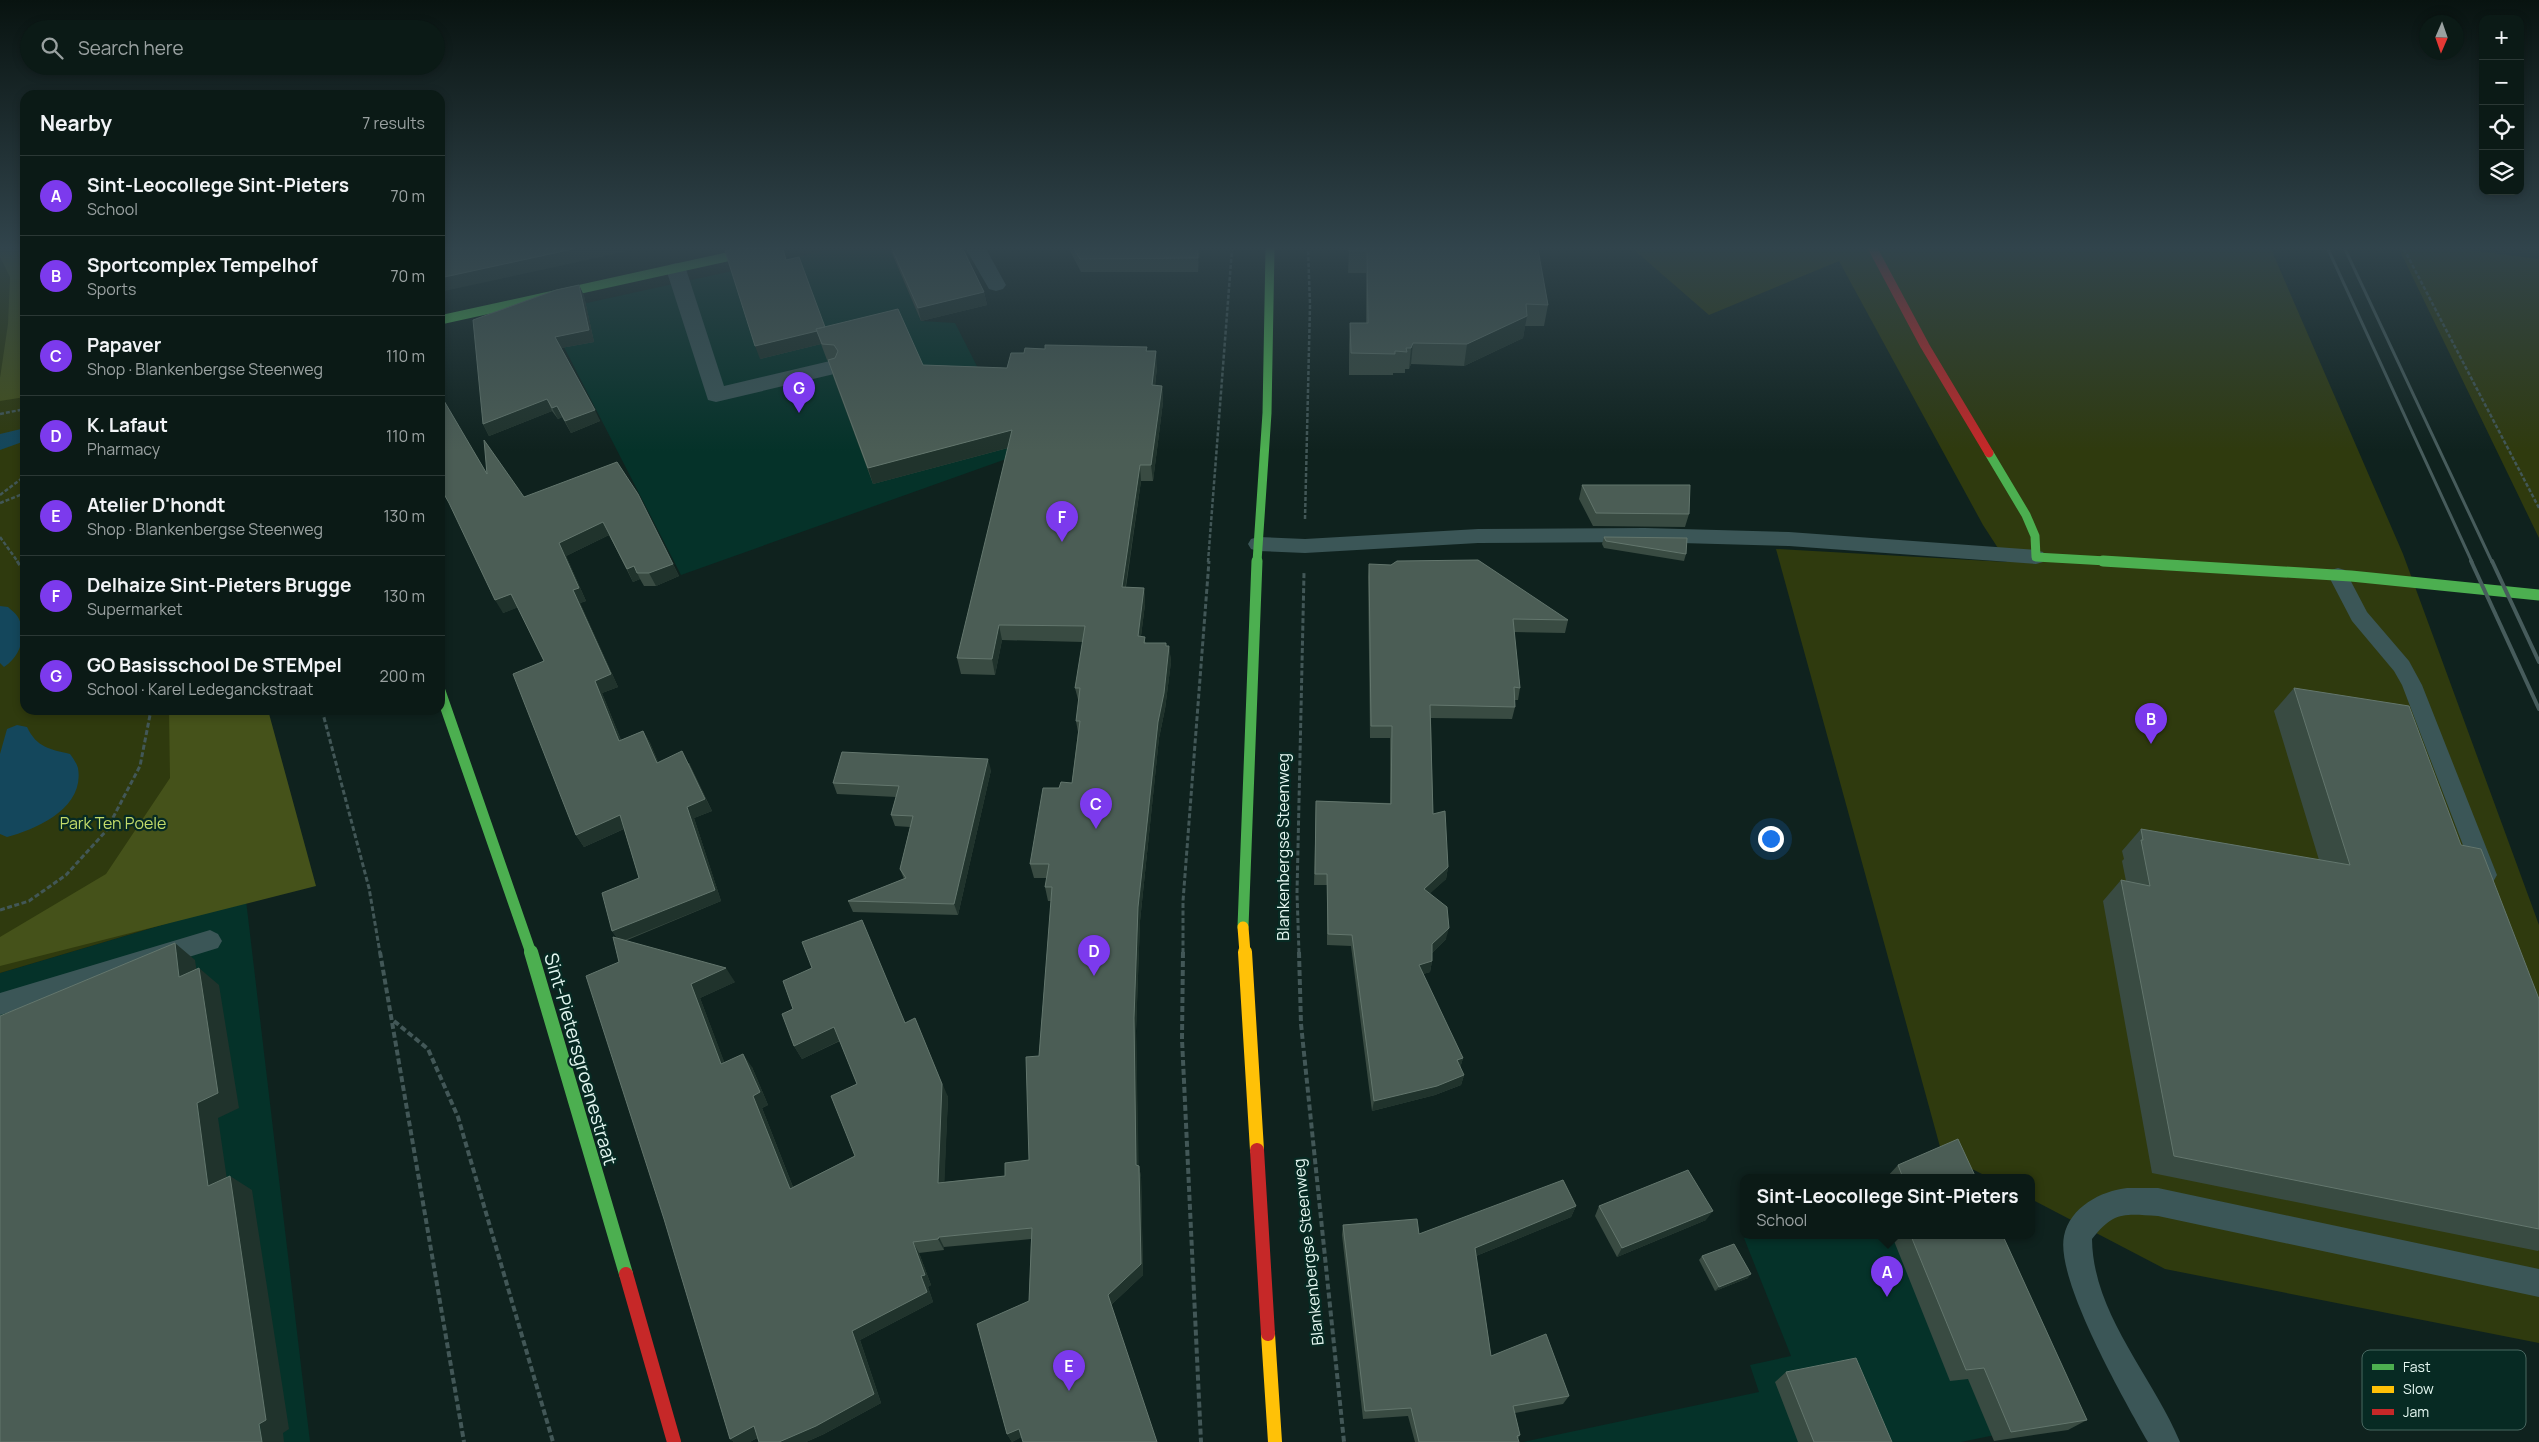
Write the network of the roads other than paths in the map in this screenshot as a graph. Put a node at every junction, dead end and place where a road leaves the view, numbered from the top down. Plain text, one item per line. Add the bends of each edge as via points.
1 (691, 316) edge
2 (1269, 316) edge
3 (1909, 316) edge
4 (830, 368) edge
5 (1258, 544) junction
6 (2036, 557) junction
7 (2338, 575) junction
8 (2539, 595) edge
9 (445, 705) edge
10 (2494, 898) edge
11 (210, 941) dead end
12 (0, 1004) edge
13 (2539, 1283) edge
14 (674, 1442) edge
15 (1275, 1442) edge
16 (2164, 1442) edge

1 - 4 street via 716,395
2 - 5 street, Blankenbergse Steenweg via 1267,413
3 - 6 street via 2026,515 2035,536
5 - 6 lane via 1305,546 1478,536 1645,535 1789,539
5 - 15 street, Blankenbergse Steenweg via 1243,934
6 - 7 street
7 - 8 street via 2460,584
7 - 10 lane via 2359,616 2402,666 2412,685
9 - 14 street, Sint-Pietersgroenestraat via 540,978
11 - 12 lane
13 - 16 lane via 2158,1202 2118,1201 2093,1215 2078,1236 2079,1267 2091,1301

